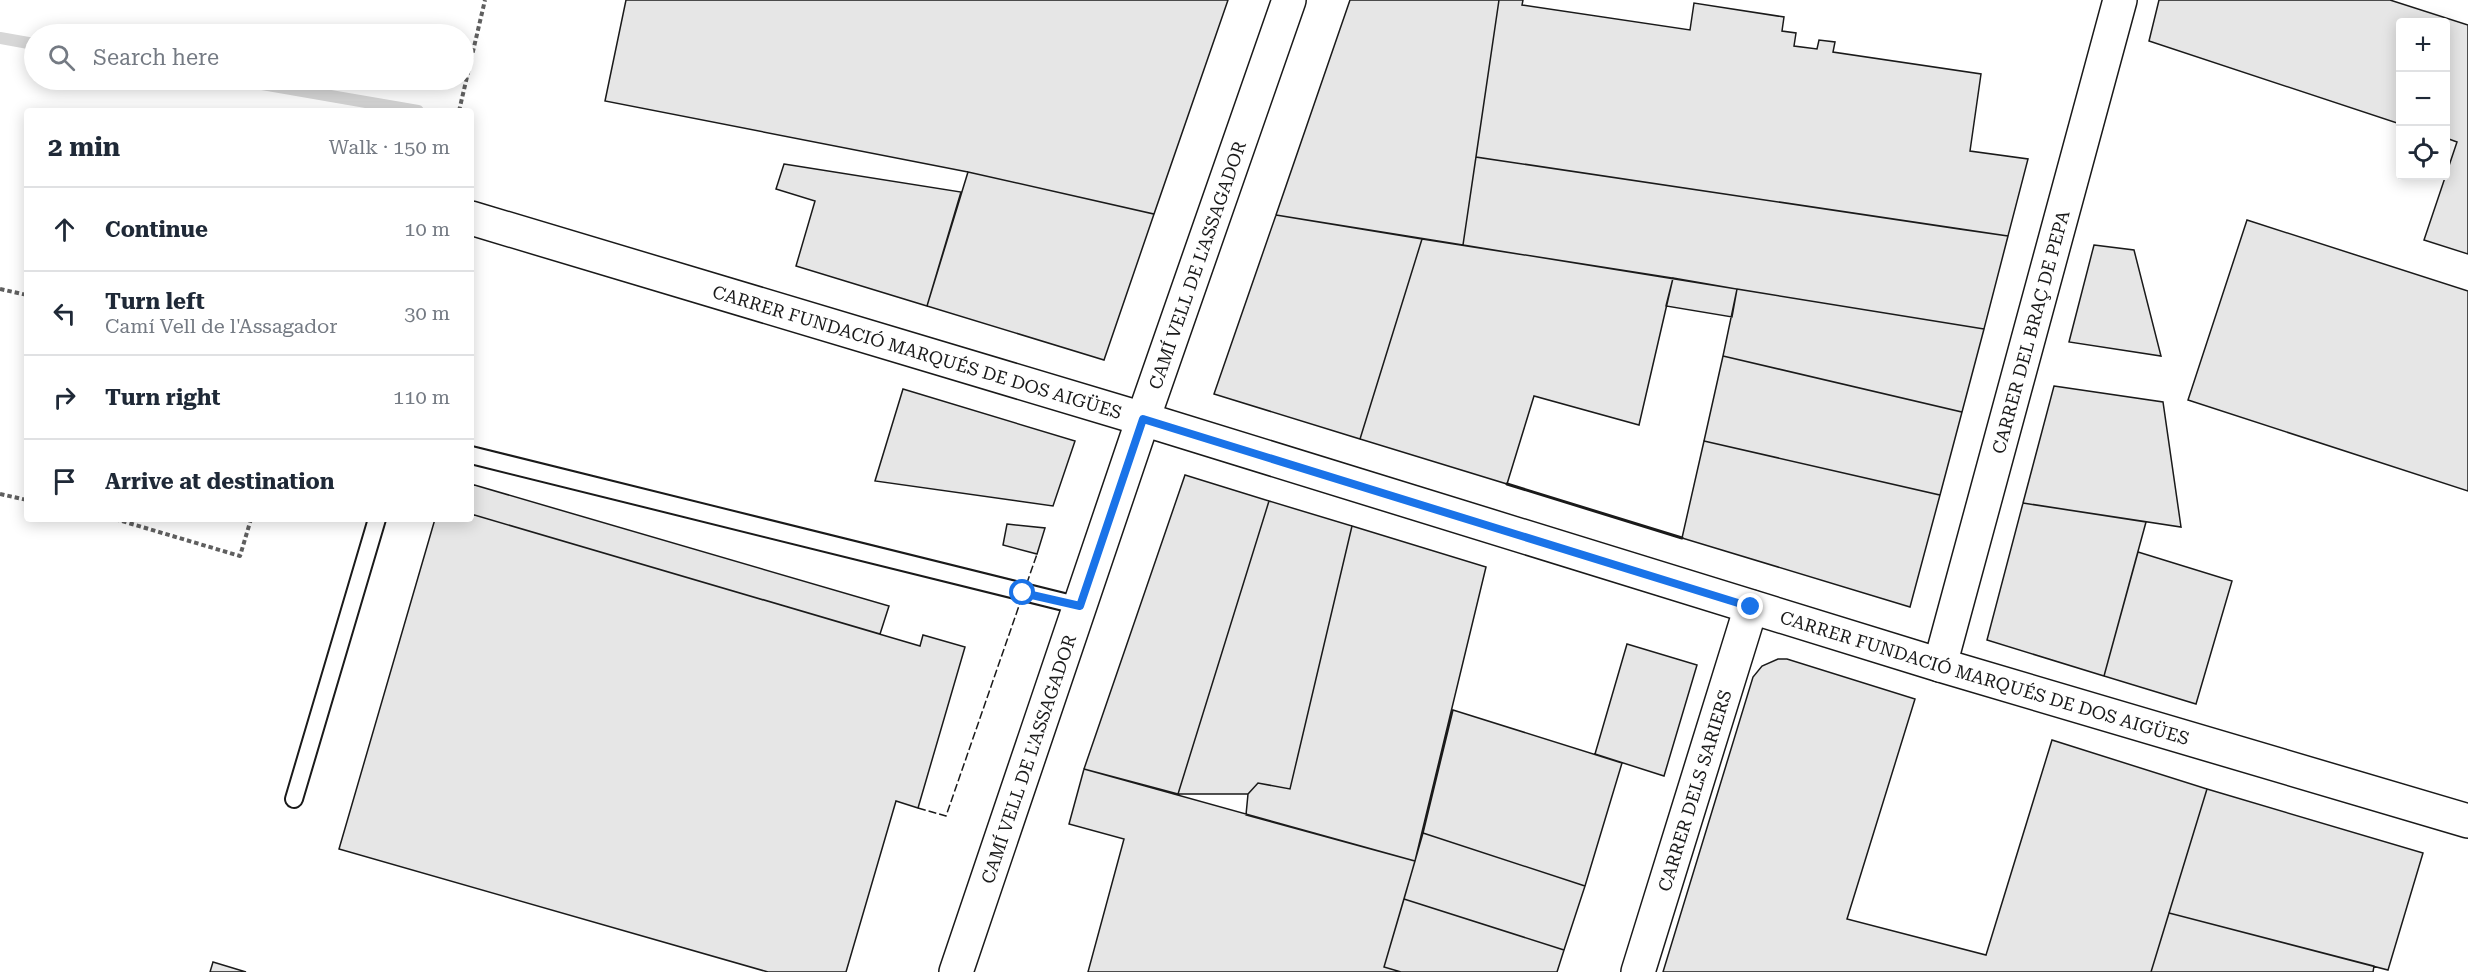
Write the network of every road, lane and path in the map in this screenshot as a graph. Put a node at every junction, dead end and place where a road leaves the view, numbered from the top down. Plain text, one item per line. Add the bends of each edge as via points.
1 (485, 0) edge
2 (1289, 0) edge
3 (2120, 0) edge
4 (474, 47) edge
5 (464, 90) edge
6 (460, 108) edge
7 (474, 219) edge
8 (0, 289) edge
9 (24, 294) edge
10 (1143, 419) junction
11 (474, 456) edge
12 (0, 494) edge
13 (24, 499) edge
14 (125, 522) edge
15 (250, 522) edge
16 (377, 522) edge
17 (1080, 606) junction
18 (1751, 607) junction
19 (1940, 665) junction
20 (294, 799) dead end
21 (2468, 821) edge
22 (956, 972) edge
23 (1638, 972) edge

1 - 4 path
2 - 10 street, CAMÍ VELL DE L'ASSAGADOR
3 - 19 street, CARRER DEL BRAÇ DE PEPA
5 - 6 path
7 - 10 street, CARRER FUNDACIÓ MARQUÉS DE DOS AIGÜES
8 - 9 path
10 - 17 street, CAMÍ VELL DE L'ASSAGADOR
10 - 18 street, CARRER FUNDACIÓ MARQUÉS DE DOS AIGÜES
11 - 17 lane
12 - 13 path
14 - 15 path via 240,556
16 - 20 lane
17 - 22 street, CAMÍ VELL DE L'ASSAGADOR
18 - 19 street, CARRER FUNDACIÓ MARQUÉS DE DOS AIGÜES
18 - 23 street, CARRER DELS SARIERS
19 - 21 street, CARRER FUNDACIÓ MARQUÉS DE DOS AIGÜES

